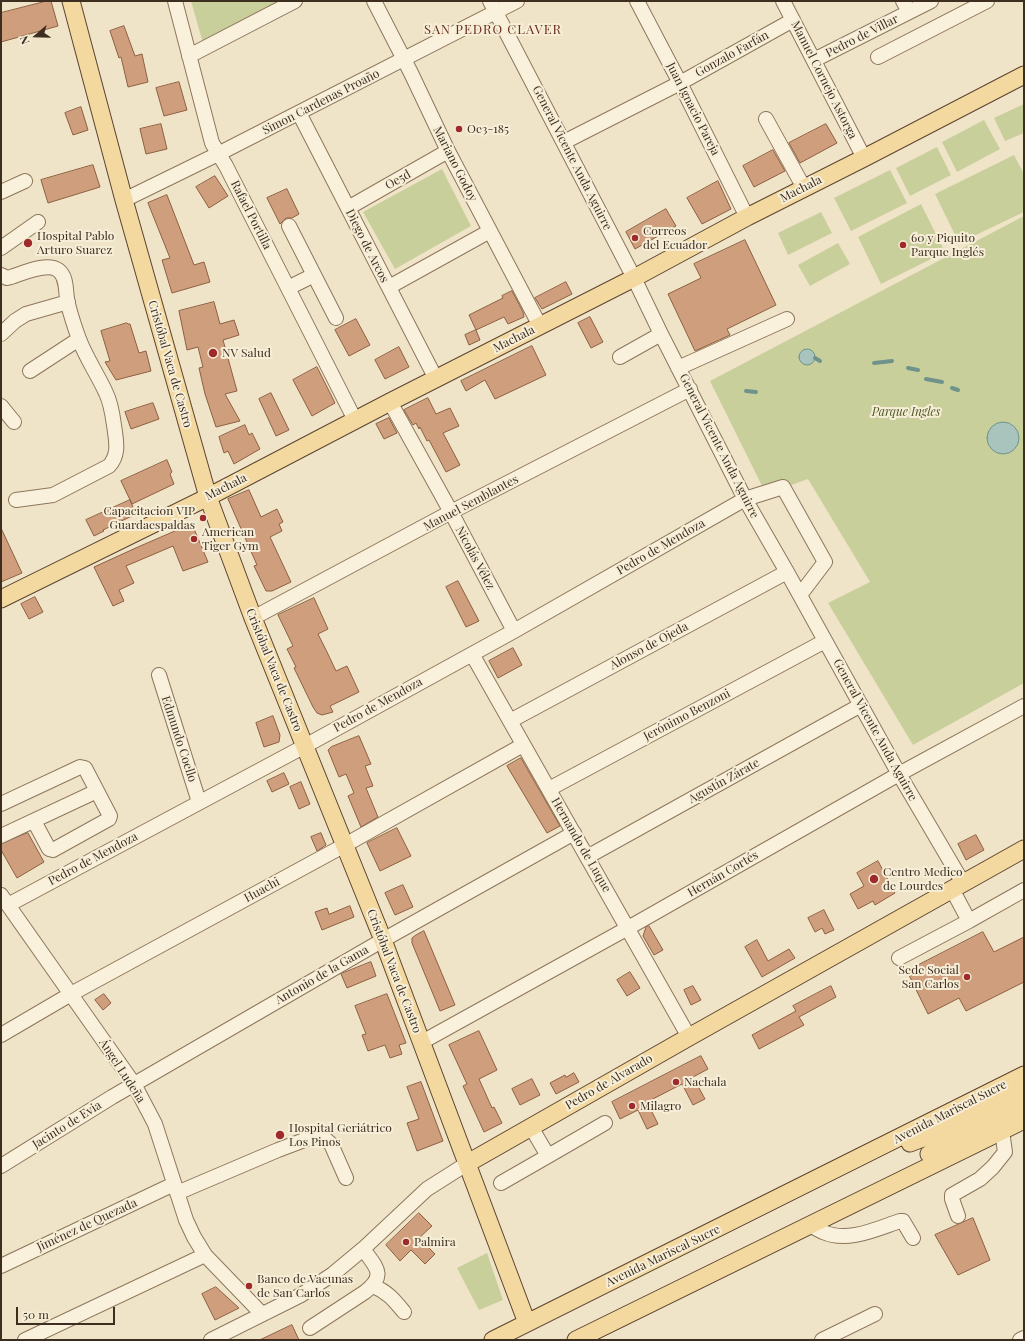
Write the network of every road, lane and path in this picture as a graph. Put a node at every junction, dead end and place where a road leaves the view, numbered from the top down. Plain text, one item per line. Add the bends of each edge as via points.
1 (71, 1) edge
2 (175, 1) edge
3 (295, 1) edge
4 (374, 1) edge
5 (517, 1) edge
6 (637, 1) edge
7 (783, 1) edge
8 (930, 1) edge
9 (987, 1) edge
10 (493, 6) edge
11 (906, 6) edge
12 (793, 20) junction
13 (189, 56) junction
14 (878, 57) dead end
15 (404, 59) junction
16 (814, 60) junction
17 (1024, 75) edge
18 (680, 83) junction
19 (299, 113) junction
20 (766, 119) dead end
21 (564, 142) junction
22 (448, 151) junction
23 (218, 154) junction
24 (864, 158) junction
25 (25, 181) dead end
26 (804, 188) junction
27 (1, 192) edge
28 (124, 200) junction
29 (348, 208) junction
30 (747, 217) junction
31 (38, 222) dead end
32 (289, 226) dead end
33 (490, 231) junction
34 (1, 248) edge
35 (1, 275) edge
36 (314, 275) junction
37 (634, 278) junction
38 (389, 287) junction
39 (288, 288) junction
40 (68, 302) junction
41 (336, 318) dead end
42 (786, 319) dead end
43 (540, 326) junction
44 (1, 334) edge
45 (661, 334) junction
46 (79, 339) junction
47 (620, 357) dead end
48 (678, 368) junction
49 (30, 371) dead end
50 (436, 379) junction
51 (690, 389) junction
52 (390, 402) junction
53 (1, 406) edge
54 (355, 420) junction
55 (14, 422) dead end
56 (208, 497) junction
57 (745, 499) junction
58 (16, 500) dead end
59 (451, 512) junction
60 (787, 572) junction
61 (800, 595) junction
62 (1, 599) edge
63 (253, 618) junction
64 (514, 631) junction
65 (826, 642) junction
66 (472, 654) junction
67 (160, 675) dead end
68 (861, 705) junction
69 (1024, 706) edge
70 (510, 721) junction
71 (523, 745) junction
72 (305, 746) junction
73 (899, 774) junction
74 (549, 789) junction
75 (97, 791) junction
76 (199, 802) junction
77 (1, 804) edge
78 (34, 820) junction
79 (574, 833) junction
80 (1, 836) edge
81 (345, 845) junction
82 (1024, 849) edge
83 (588, 857) junction
84 (957, 886) junction
85 (1024, 890) edge
86 (4, 900) edge
87 (969, 921) junction
88 (628, 928) junction
89 (383, 940) junction
90 (899, 958) dead end
91 (71, 994) junction
92 (1, 1035) edge
93 (689, 1037) junction
94 (422, 1042) junction
95 (1024, 1075) edge
96 (134, 1084) junction
97 (1024, 1090) edge
98 (1024, 1104) edge
99 (1024, 1120) edge
100 (605, 1123) dead end
101 (531, 1127) junction
102 (1002, 1131) junction
103 (548, 1156) junction
104 (468, 1163) junction
105 (1, 1166) edge
106 (832, 1171) junction
107 (346, 1178) dead end
108 (500, 1183) dead end
109 (175, 1189) junction
110 (855, 1202) junction
111 (958, 1216) dead end
112 (809, 1225) junction
113 (913, 1238) dead end
114 (363, 1249) junction
115 (205, 1254) junction
116 (1, 1266) edge
117 (373, 1286) junction
118 (404, 1312) dead end
119 (262, 1314) junction
120 (875, 1314) dead end
121 (527, 1323) junction
122 (310, 1328) dead end
123 (596, 1336) edge
124 (1024, 1338) edge
125 (25, 1340) edge
126 (211, 1340) edge
127 (493, 1340) edge
128 (576, 1340) edge
129 (822, 1340) edge
130 (1020, 1340) edge

1 - 28 main road, Cristóbal Vaca de Castro
2 - 13 street, Rafael Portilla
3 - 13 street
4 - 15 street, Mariano Godoy
5 - 10 street, Simon Cardenas Proaño
6 - 18 street, Juan Ignacio Pareja
7 - 12 street, Manuel Cornejo Astorga
8 - 11 street, Pedro de Villar
9 - 14 street
10 - 15 street, Simon Cardenas Proaño
10 - 21 street, General Vicente Anda Aguirre
11 - 16 street, Pedro de Villar
12 - 16 street, Manuel Cornejo Astorga
12 - 18 street, Gonzalo Farfán
13 - 23 street, Rafael Portilla via 212,143
15 - 19 street, Simon Cardenas Proaño
15 - 22 street, Mariano Godoy
16 - 24 street, Manuel Cornejo Astorga
17 - 24 main road, Machala
18 - 21 street, Gonzalo Farfán
18 - 30 street, Juan Ignacio Pareja
19 - 23 street, Simon Cardenas Proaño
19 - 29 street, Diego de Arcos
20 - 26 street
21 - 37 street, General Vicente Anda Aguirre
22 - 29 street, Oe5d
22 - 33 street, Mariano Godoy
23 - 28 street, Simon Cardenas Proaño
23 - 39 street, Rafael Portilla
24 - 26 main road, Machala
25 - 27 street
26 - 30 main road, Machala
28 - 56 main road, Cristóbal Vaca de Castro
29 - 38 street, Diego de Arcos
30 - 37 main road, Machala
31 - 34 street
32 - 36 street
33 - 38 street
33 - 43 street, Mariano Godoy
35 - 40 street via 6,278 44,267 55,268 65,281
36 - 39 street
36 - 41 street
37 - 43 main road, Machala
37 - 45 street, General Vicente Anda Aguirre
38 - 50 street, Diego de Arcos
39 - 54 street, Rafael Portilla
40 - 44 street via 26,314
40 - 46 street
42 - 48 street
43 - 50 main road, Machala
45 - 47 street
45 - 48 street, General Vicente Anda Aguirre
46 - 49 street
46 - 58 street via 107,394 113,415 116,454 109,466 63,491 43,497
48 - 51 street, General Vicente Anda Aguirre
50 - 52 main road, Machala
51 - 57 street, General Vicente Anda Aguirre
51 - 59 street, Manuel Semblantes
52 - 54 main road, Machala
52 - 59 street, Nicolás Vélez
53 - 55 street
54 - 56 main road, Machala
56 - 62 main road, Machala
56 - 63 main road, Cristóbal Vaca de Castro
57 - 60 street, General Vicente Anda Aguirre
57 - 61 street, Pedro de Mendoza via 783,487 825,562
57 - 64 street, Pedro de Mendoza
59 - 63 street, Manuel Semblantes
59 - 64 street, Nicolás Vélez
60 - 61 street, General Vicente Anda Aguirre
60 - 70 street, Alonso de Ojeda
61 - 65 street, General Vicente Anda Aguirre
63 - 72 main road, Cristóbal Vaca de Castro
64 - 66 street, Pedro de Mendoza
65 - 68 street, General Vicente Anda Aguirre
65 - 74 street, Jerónimo Benzoni
66 - 70 street, Hernando de Luque
66 - 72 street, Pedro de Mendoza
67 - 76 street, Edmundo Coello
68 - 73 street, General Vicente Anda Aguirre
68 - 83 street, Agustín Zárate
69 - 73 street, Hernán Cortés
70 - 71 street, Hernando de Luque
71 - 74 street, Hernando de Luque
71 - 81 street, Huachi
72 - 76 street, Pedro de Mendoza
72 - 81 main road, Cristóbal Vaca de Castro
73 - 84 street, General Vicente Anda Aguirre
73 - 88 street, Hernán Cortés
74 - 79 street, Hernando de Luque
75 - 77 street via 82,766
75 - 78 street
75 - 78 street via 110,816 109,819 53,850 49,849
76 - 86 street, Pedro de Mendoza
78 - 80 street
79 - 83 street, Hernando de Luque
79 - 89 street, Antonio de la Gama
81 - 89 main road, Cristóbal Vaca de Castro
81 - 91 street, Huachi
82 - 84 main road, Pedro de Alvarado
83 - 88 street, Hernando de Luque
84 - 87 street, General Vicente Anda Aguirre
84 - 93 main road, Pedro de Alvarado
85 - 87 street
86 - 91 street, Ángel Ludeña
87 - 90 street
88 - 93 street, Hernando de Luque
88 - 94 street, Hernán Cortés
89 - 94 main road, Cristóbal Vaca de Castro
89 - 96 street, Antonio de la Gama
91 - 92 street, Huachi
91 - 96 street, Ángel Ludeña
93 - 101 main road, Pedro de Alvarado
94 - 104 main road, Cristóbal Vaca de Castro
95 - 106 main road, Avenida Mariscal Sucre
96 - 105 street, Jacinto de Evia
96 - 109 street, Ángel Ludeña via 155,1124
97 - 106 main road, Avenida Mariscal Sucre via 940,1132
98 - 110 main road via 884,1178
99 - 102 main road
100 - 103 street
101 - 103 street
101 - 104 main road, Pedro de Alvarado
102 - 110 main road
102 - 111 street via 1005,1152 980,1179 952,1195
103 - 108 street
104 - 114 street, Pedro de Alvarado via 427,1189
104 - 121 main road, Cristóbal Vaca de Castro
106 - 121 main road, Avenida Mariscal Sucre
107 - 109 street, Jiménez de Quezada via 331,1144 324,1138 315,1136
109 - 115 street, Ángel Ludeña via 194,1237
109 - 116 street, Jiménez de Quezada
110 - 112 main road
112 - 113 street via 824,1233 841,1236 860,1235 904,1221
112 - 123 main road
114 - 117 street via 378,1270 378,1279
114 - 119 street, Pedro de Alvarado via 333,1274 301,1295
115 - 119 street, Ángel Ludeña
115 - 125 street
117 - 118 street via 389,1295
117 - 122 street
119 - 126 street, Pedro de Alvarado
120 - 129 street
121 - 127 main road, Avenida Mariscal Sucre
123 - 128 main road
124 - 130 street

